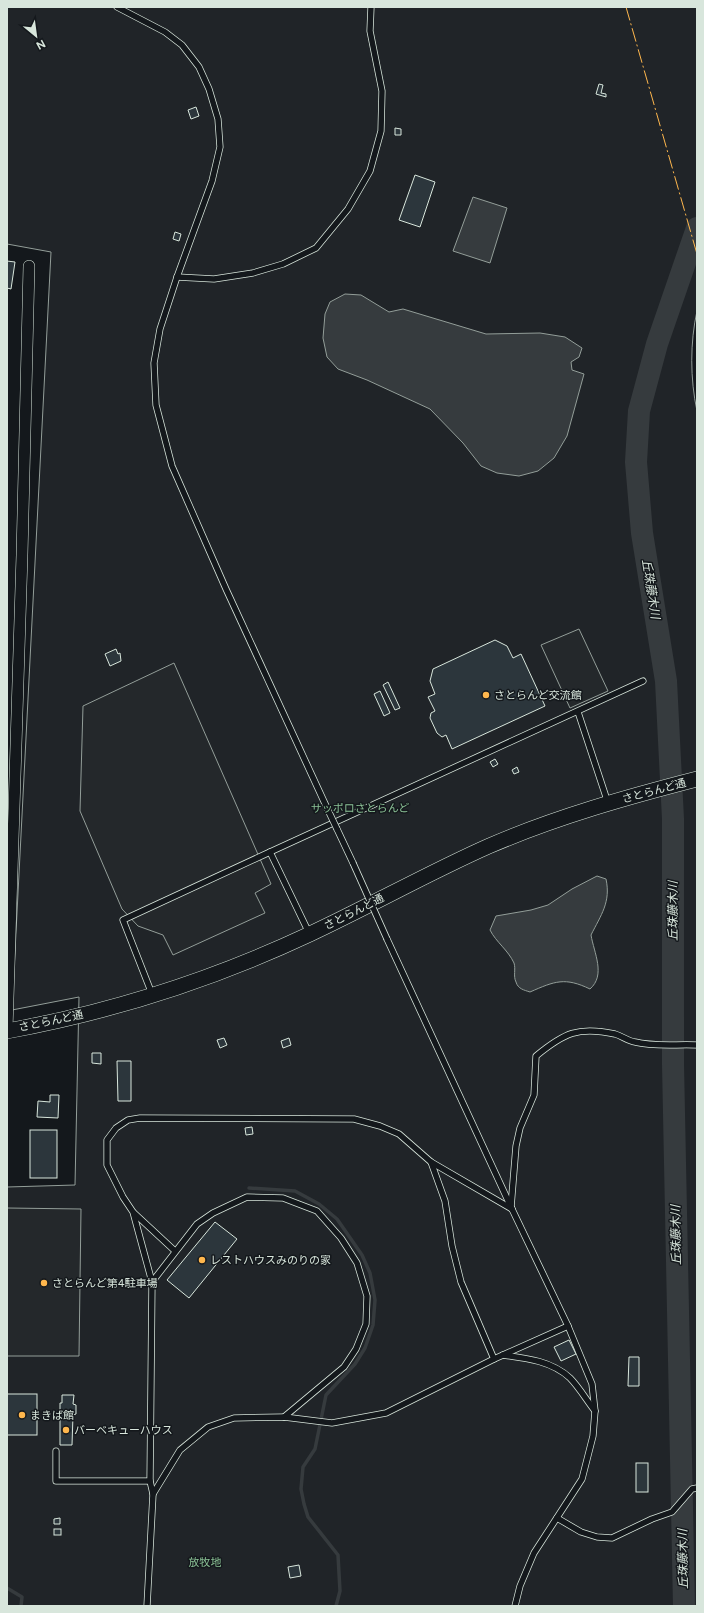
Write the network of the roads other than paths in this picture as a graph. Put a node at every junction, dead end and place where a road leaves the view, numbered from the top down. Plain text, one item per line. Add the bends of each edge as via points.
1 (117, 7) edge
2 (371, 7) edge
3 (29, 266) dead end
4 (177, 277) junction
5 (643, 681) dead end
6 (578, 712) junction
7 (697, 779) edge
8 (608, 803) junction
9 (270, 852) junction
10 (310, 934) junction
11 (152, 995) junction
12 (7, 1030) edge
13 (697, 1045) edge
14 (431, 1162) junction
15 (511, 1208) junction
16 (134, 1212) junction
17 (175, 1251) junction
18 (152, 1282) junction
19 (568, 1326) junction
20 (503, 1355) junction
21 (494, 1359) junction
22 (595, 1411) junction
23 (284, 1417) junction
24 (56, 1451) dead end
25 (150, 1481) junction
26 (694, 1488) edge
27 (153, 1494) junction
28 (557, 1518) junction
29 (147, 1606) edge
30 (515, 1606) edge

1 - 4 lane via 165,32 182,45 199,67 218,119 220,147 212,181
2 - 4 lane via 370,31 382,91 380,131 370,171 348,210 316,248 283,264 253,273 214,279
3 - 12 street
4 - 15 lane, bridge via 160,329 154,363 156,405 172,466
5 - 6 lane
6 - 8 lane
6 - 9 lane
7 - 8 street, さとらんど通
8 - 10 street, さとらんど通 via 490,846
9 - 10 lane
9 - 11 lane via 123,920
10 - 11 street, さとらんど通 via 193,983
11 - 12 street, さとらんど通 via 60,1020
13 - 15 lane via 635,1042 616,1034 584,1030 567,1034 536,1056 534,1095 520,1128 516,1146
14 - 15 lane
14 - 16 lane via 399,1134 354,1119 128,1120 116,1128 107,1140 107,1165 123,1197
14 - 21 lane via 445,1201 461,1282
15 - 19 lane
16 - 17 lane
16 - 18 lane
17 - 18 lane
17 - 23 lane via 197,1224 213,1213 247,1197 283,1198 317,1211 341,1238 357,1263 367,1296 366,1324 356,1349 344,1367
18 - 25 lane
19 - 20 lane
19 - 22 lane via 592,1384
20 - 21 lane
20 - 22 lane via 529,1358 554,1367 570,1378
21 - 23 lane via 386,1413 328,1422
22 - 28 lane via 593,1436 582,1479
23 - 27 lane via 234,1418 208,1427 180,1450
24 - 25 lane via 56,1481
25 - 27 lane
26 - 28 lane via 672,1512 612,1538 581,1532
27 - 29 lane
28 - 30 lane via 534,1553 520,1586

